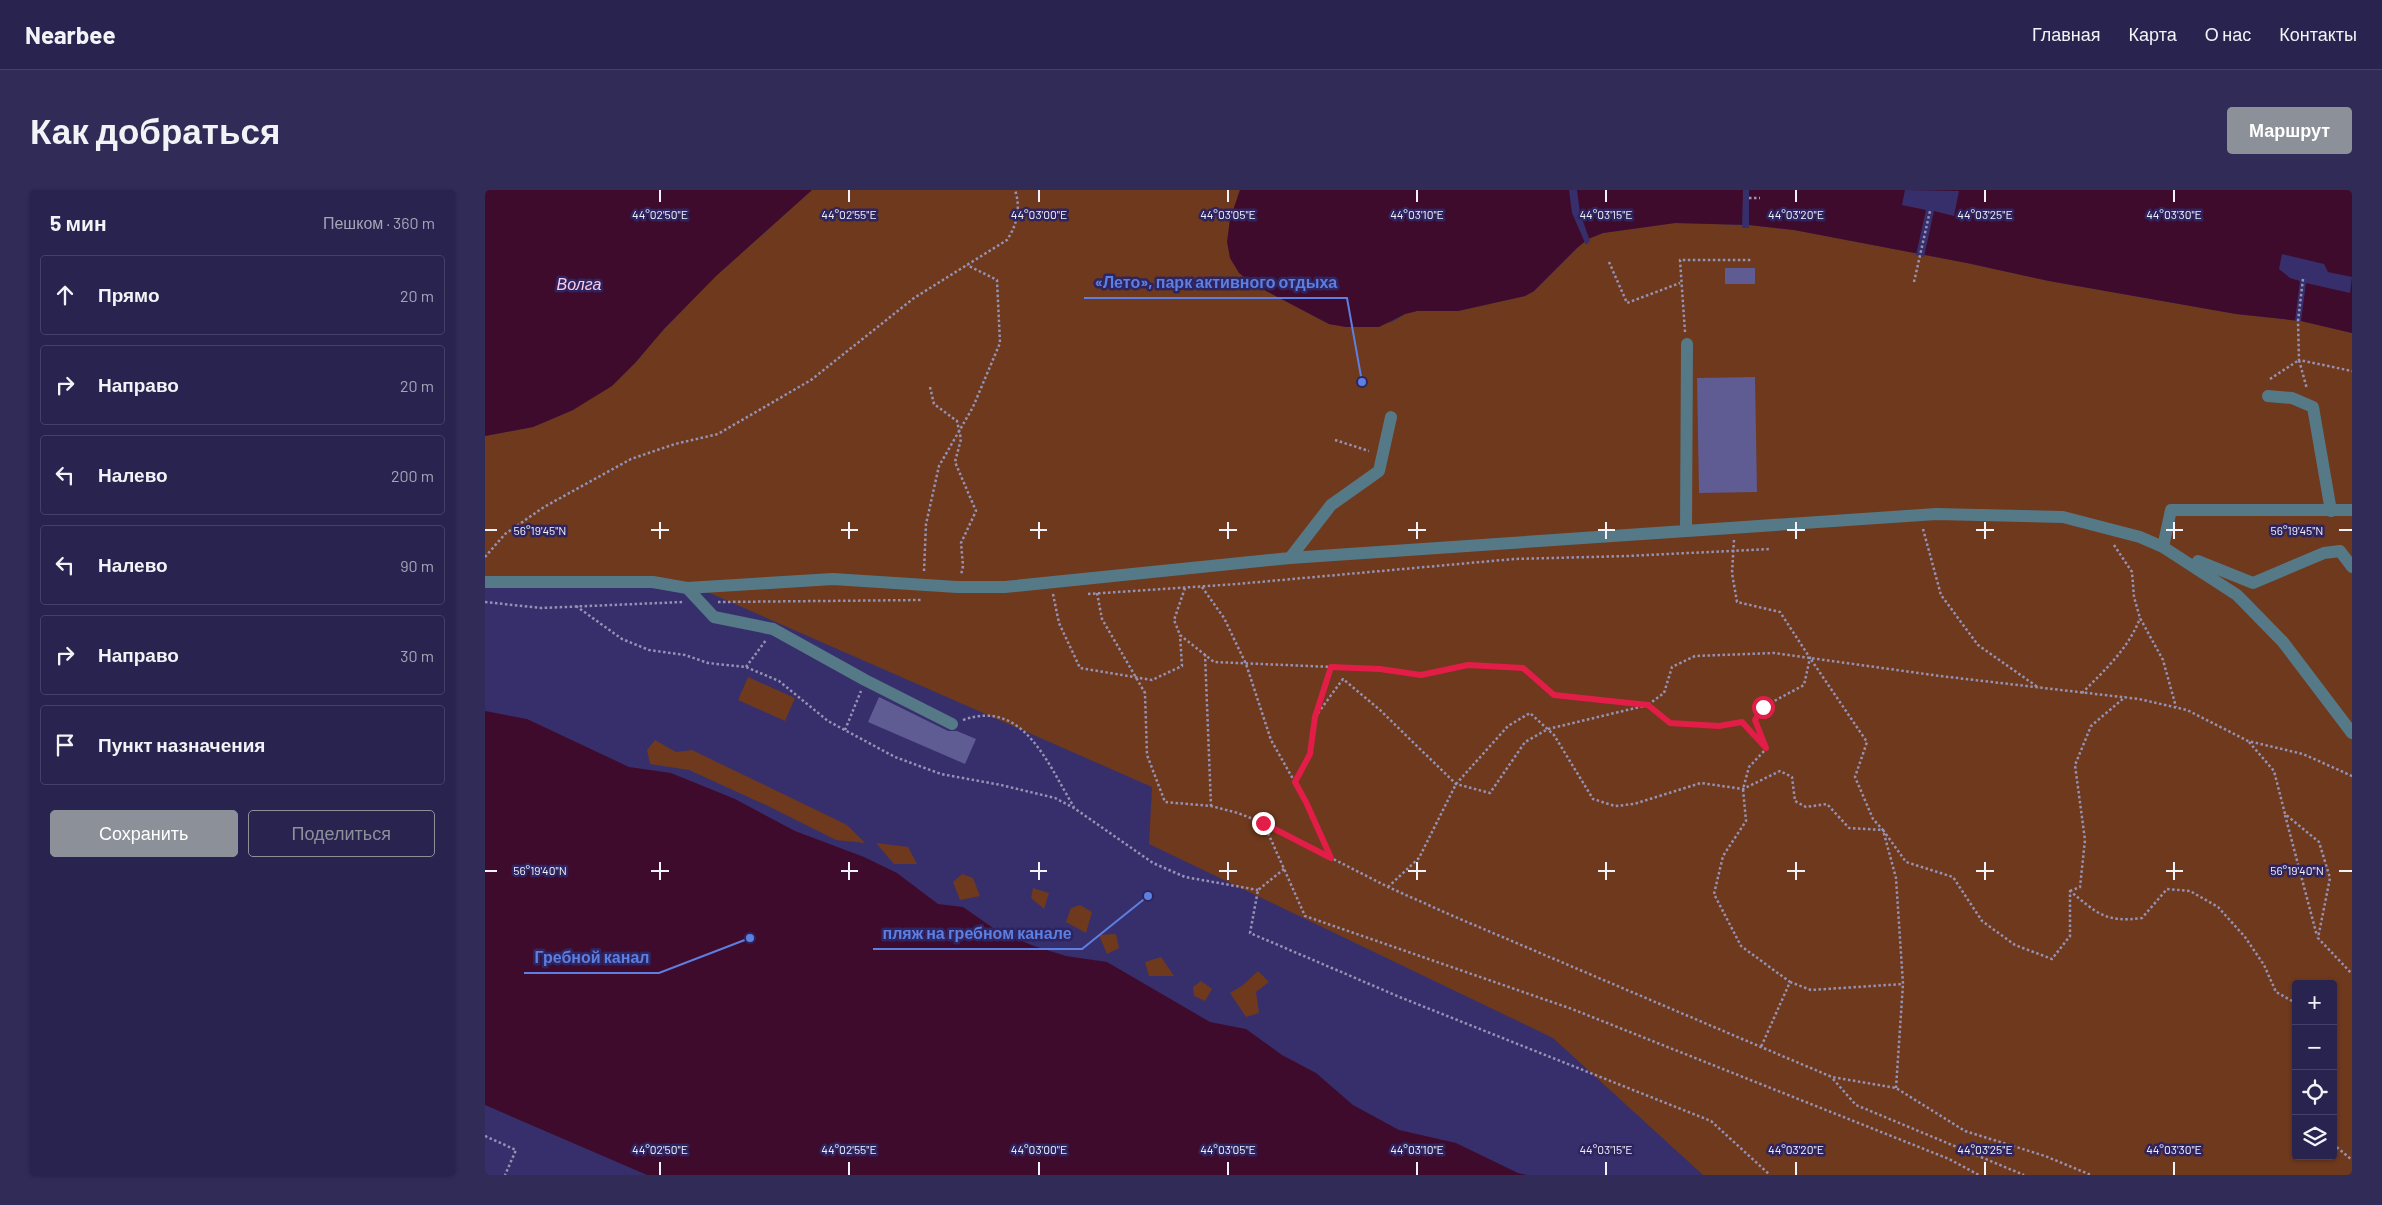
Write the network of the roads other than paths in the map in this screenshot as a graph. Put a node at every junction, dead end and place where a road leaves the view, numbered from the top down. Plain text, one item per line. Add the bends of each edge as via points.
1 (1687, 344) road end
2 (2269, 396) dead end
3 (1391, 417) dead end
4 (2352, 510) edge
5 (2331, 511) junction
6 (1686, 530) junction
7 (2163, 547) junction
8 (1289, 558) junction
9 (2352, 567) edge
10 (485, 582) edge
11 (687, 588) junction
12 (952, 724) road end
13 (2352, 733) edge

1 - 6 street
2 - 5 street via 2292,398 2313,407
3 - 8 street via 1379,471 1331,505
4 - 5 street
5 - 7 street via 2171,510
6 - 7 street via 1936,514 2063,517 2141,537
6 - 8 street
7 - 9 street via 2253,583 2324,553 2340,551
7 - 13 street via 2237,595 2289,650
8 - 11 street via 1005,587 833,579
10 - 11 street via 653,582
11 - 12 street via 714,617 773,629

